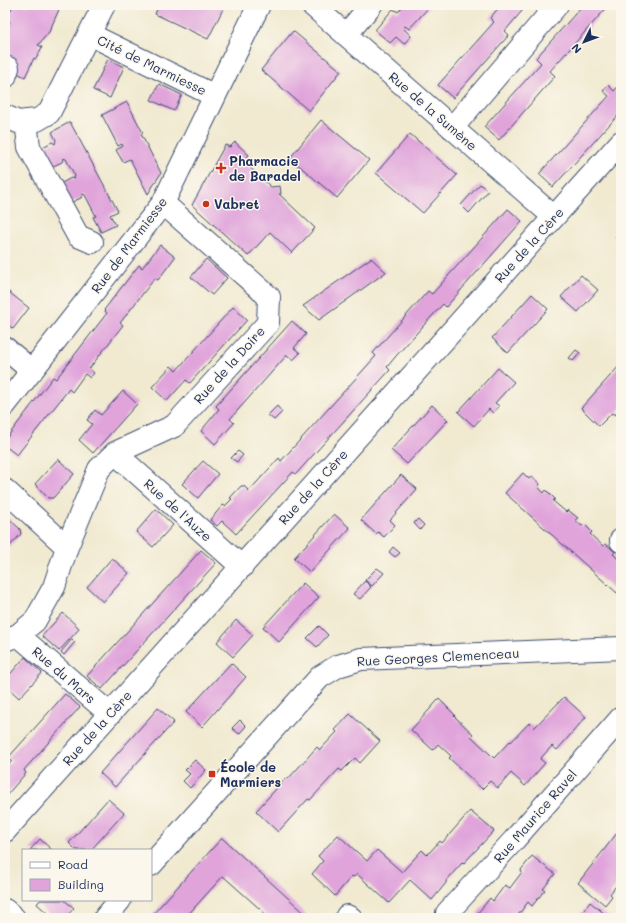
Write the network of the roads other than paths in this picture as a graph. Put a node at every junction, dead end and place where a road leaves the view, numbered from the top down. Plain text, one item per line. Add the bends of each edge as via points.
1 (104, 5) edge
2 (259, 5) edge
3 (312, 5) edge
4 (372, 5) edge
5 (557, 5) edge
6 (89, 34) junction
7 (346, 34) junction
8 (215, 96) junction
9 (5, 116) edge
10 (26, 121) junction
11 (452, 128) junction
12 (621, 142) edge
13 (163, 203) junction
14 (554, 217) junction
15 (92, 242) dead end
16 (5, 348) edge
17 (32, 371) junction
18 (5, 405) edge
19 (115, 453) junction
20 (5, 490) edge
21 (67, 547) junction
22 (242, 567) junction
23 (12, 637) edge
24 (621, 648) edge
25 (110, 714) junction
26 (621, 718) edge
27 (5, 831) edge
28 (152, 864) edge
29 (119, 901) edge
30 (5, 910) edge
31 (446, 916) edge
32 (14, 918) edge
33 (104, 918) edge

1 - 6 street, Cité de Marmiesse
2 - 8 street, Rue de Marmiesse
3 - 7 street, Rue de la Sumène
4 - 7 street
5 - 11 street
6 - 8 street, Cité de Marmiesse
6 - 10 street, Cité de Marmiesse via 49,113 37,120
7 - 11 street, Rue de la Sumène
8 - 13 street, Rue de Marmiesse
9 - 10 street, Cité de Marmiesse via 18,122
10 - 15 street via 29,147 78,236
11 - 14 street, Rue de la Sumène
12 - 14 street, Rue de la Cère
13 - 17 street, Rue de Marmiesse
13 - 19 street, Rue de la Doire via 269,297 268,323 174,426
14 - 22 street, Rue de la Cère
16 - 17 street
17 - 18 street, Rue de Marmiesse
19 - 21 street via 99,469
19 - 22 street, Rue de l'Auze
20 - 21 street
21 - 23 street via 54,587 35,620
22 - 25 street, Rue de la Cère
23 - 25 street, Rue du Mars
24 - 28 street, Rue Georges Clemenceau via 361,659 338,666 320,677
25 - 27 street, Rue de la Cère
26 - 31 street, Rue Maurice Ravel
29 - 33 street
30 - 32 street

